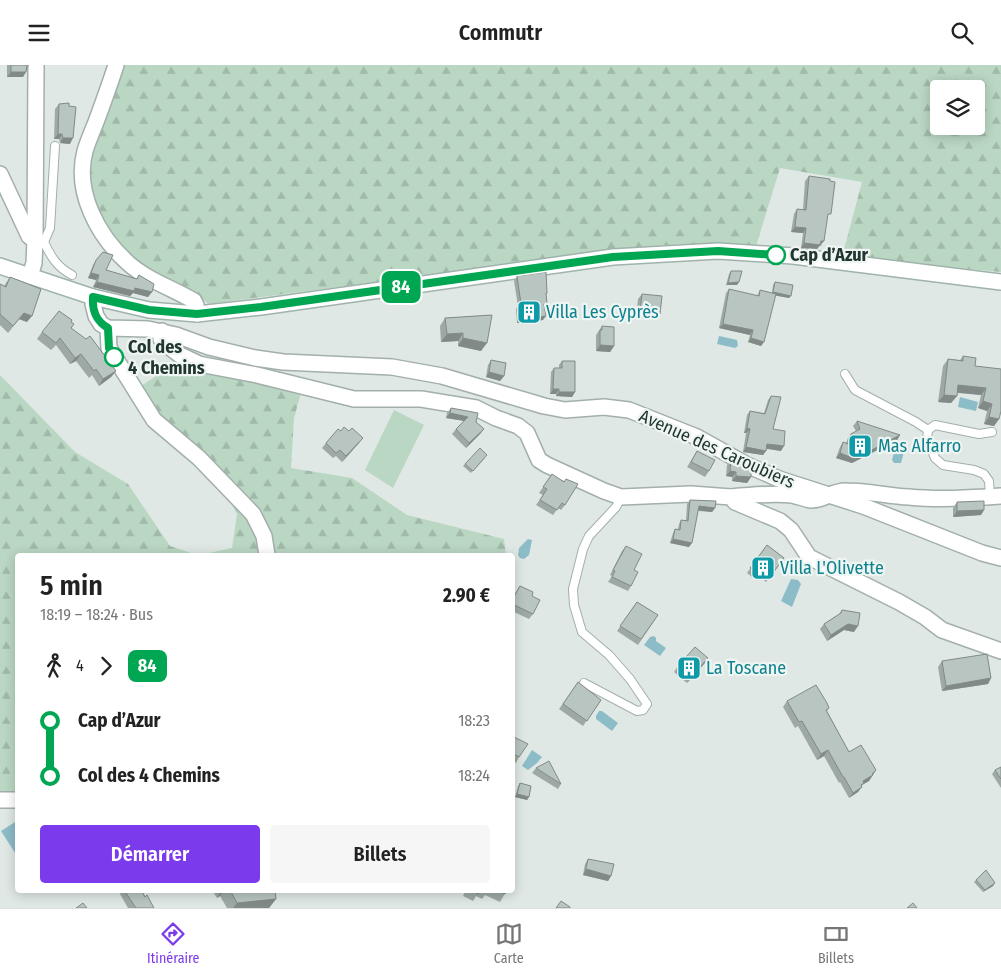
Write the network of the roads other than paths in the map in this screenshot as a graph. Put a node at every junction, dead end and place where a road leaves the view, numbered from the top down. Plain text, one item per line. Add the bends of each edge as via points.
1 (36, 65) edge
2 (116, 65) edge
3 (55, 146) dead end
4 (0, 174) edge
5 (39, 241) junction
6 (0, 266) edge
7 (30, 275) junction
8 (72, 275) dead end
9 (1001, 281) edge
10 (93, 297) junction
11 (197, 314) junction
12 (108, 328) junction
13 (162, 331) junction
14 (845, 374) dead end
15 (928, 430) junction
16 (992, 432) dead end
17 (828, 494) junction
18 (621, 497) junction
19 (730, 497) junction
20 (995, 497) edge
21 (267, 553) edge
22 (1001, 558) edge
23 (1001, 651) edge
24 (584, 683) dead end
25 (0, 800) edge
26 (15, 800) edge

1 - 5 street
2 - 11 street via 85,151 83,191 98,225 122,257 148,277 194,301
3 - 5 lane via 50,228
4 - 5 street via 29,236
5 - 7 street
5 - 8 lane via 62,269
6 - 7 street
7 - 10 street
9 - 11 street via 793,256 718,251 669,253 613,257
10 - 11 street via 149,310
10 - 12 street via 96,316
12 - 13 street, Avenue des Caroubiers
12 - 21 street via 109,348 154,420 199,457 252,514 264,536
13 - 17 street, Avenue des Caroubiers via 255,358 392,367 442,376 558,409 604,407 629,410 697,437 779,479
13 - 18 street via 161,339 168,346 199,364 354,399 421,399 476,408 527,433 539,459 547,465
14 - 15 lane via 855,390
15 - 16 lane via 935,425 979,434
15 - 20 lane via 927,439 935,458 943,465 984,474
17 - 19 street via 812,500 770,494
17 - 20 street via 845,491 909,497
17 - 22 street, Avenue des Caroubiers
18 - 19 street via 691,494
18 - 24 lane via 586,542 573,589 574,605 582,633 609,655 647,704 643,710 637,711
19 - 23 street via 780,521 791,530 808,557 899,602 942,630
25 - 26 street

